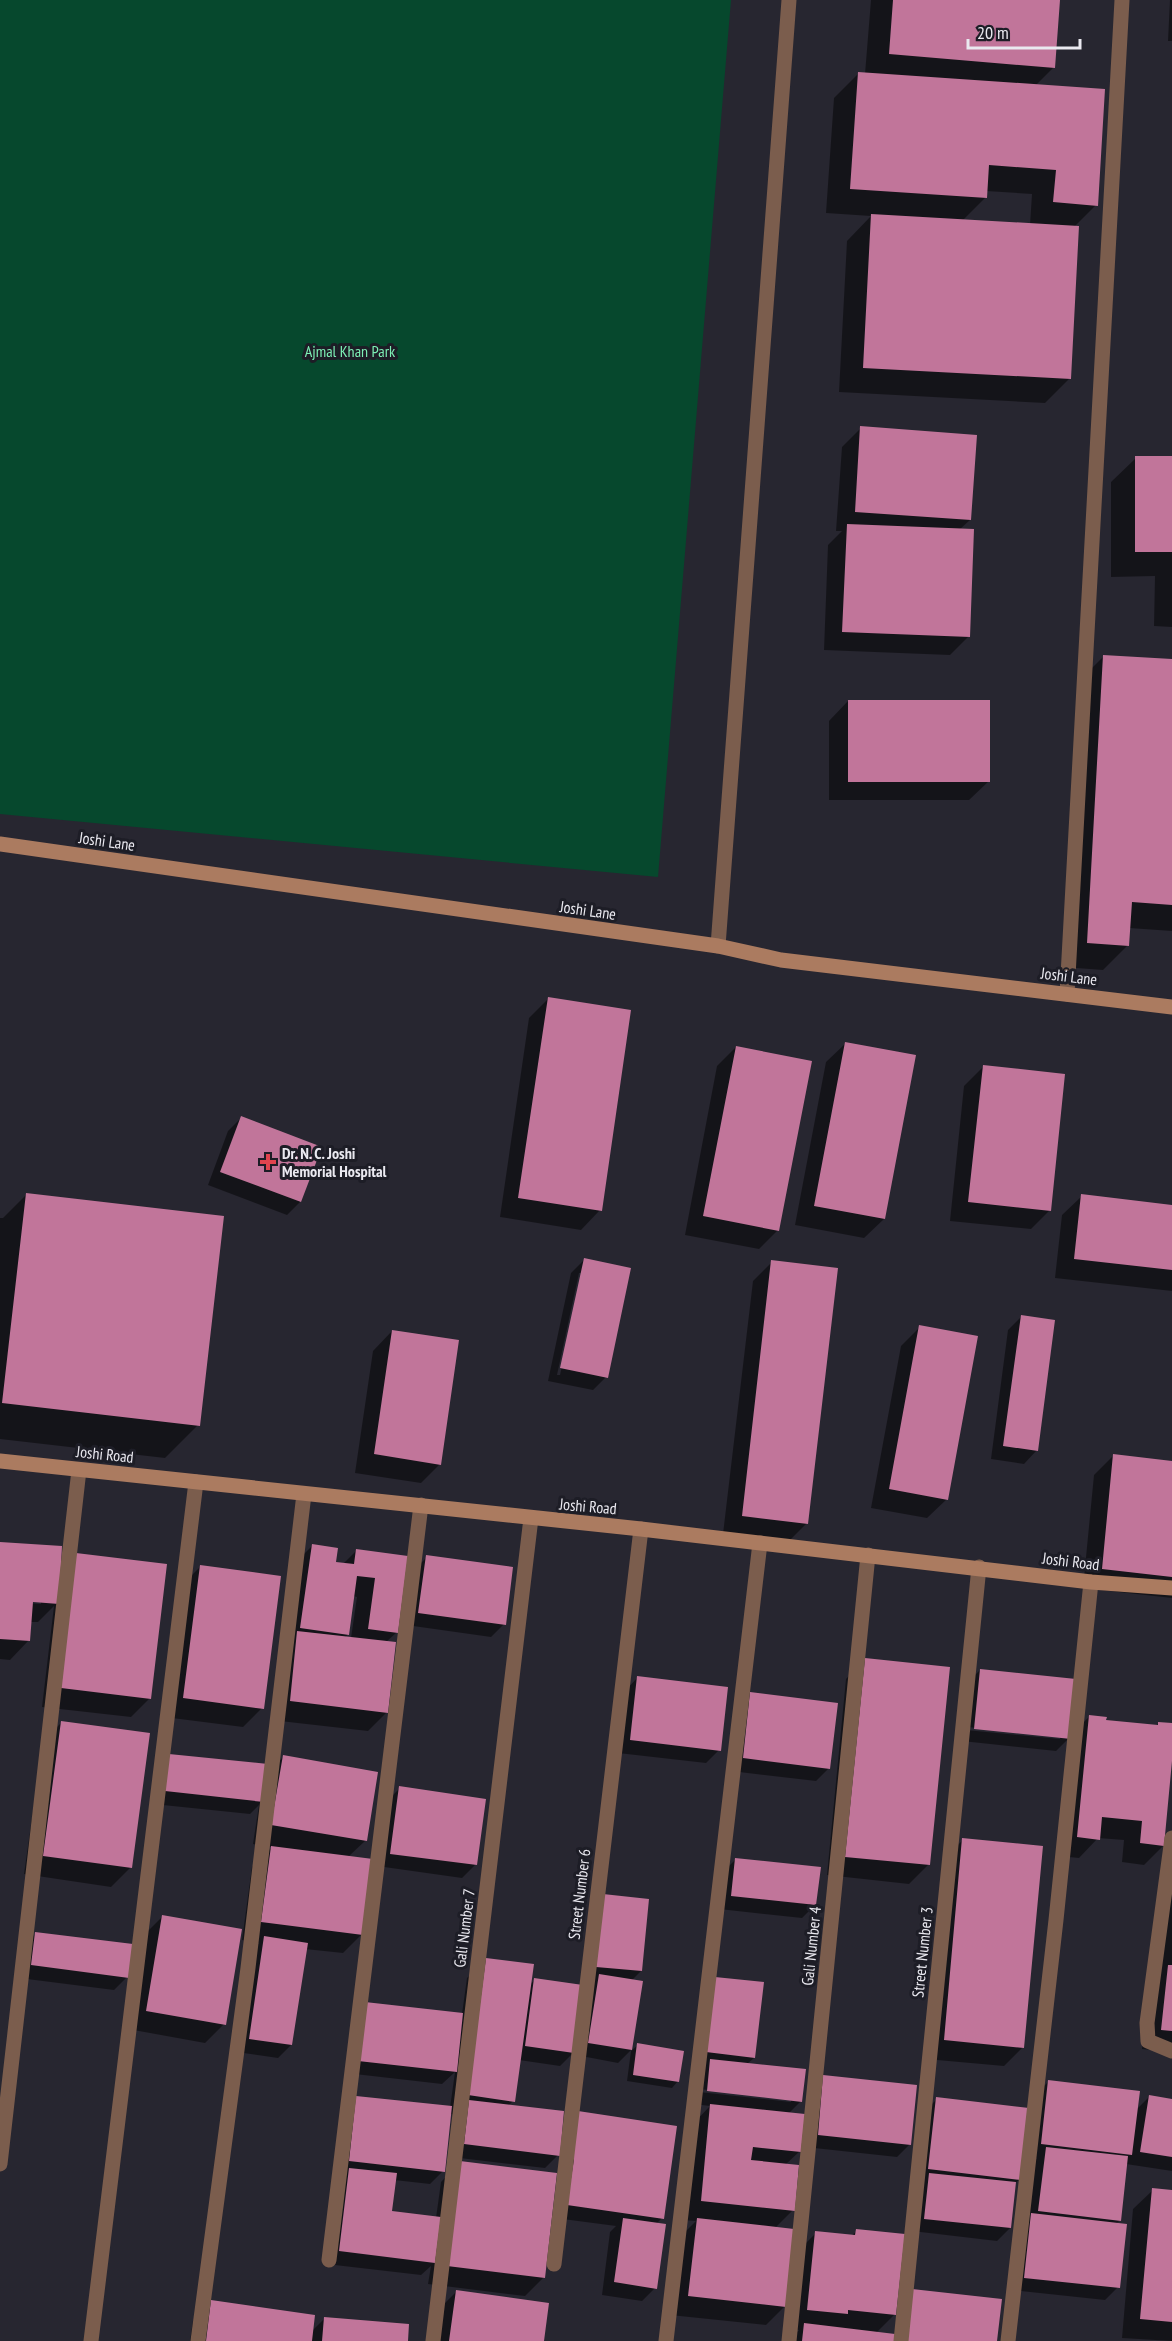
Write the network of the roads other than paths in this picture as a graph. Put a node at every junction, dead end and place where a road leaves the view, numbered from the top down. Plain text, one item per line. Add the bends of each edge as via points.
1 (789, 0) edge
2 (1122, 0) edge
3 (0, 844) edge
4 (718, 946) junction
5 (1067, 994) junction
6 (1172, 1007) edge
7 (0, 1461) edge
8 (79, 1470) junction
9 (196, 1482) junction
10 (304, 1494) junction
11 (421, 1505) junction
12 (531, 1518) junction
13 (641, 1529) junction
14 (759, 1543) junction
15 (868, 1555) junction
16 (979, 1567) junction
17 (1091, 1582) junction
18 (1172, 1588) edge
19 (1172, 1838) edge
20 (1172, 2051) edge
21 (0, 2164) edge
22 (329, 2260) dead end
23 (554, 2264) dead end
24 (91, 2341) edge
25 (198, 2341) edge
26 (433, 2341) edge
27 (666, 2341) edge
28 (789, 2341) edge
29 (901, 2341) edge
30 (1008, 2341) edge

1 - 4 street
2 - 5 street
3 - 4 street, Joshi Lane
4 - 5 street, Joshi Lane via 781,960
5 - 6 street, Joshi Lane
7 - 8 street, Joshi Road
8 - 9 street, Joshi Road
8 - 21 street
9 - 10 street, Joshi Road
9 - 24 street
10 - 11 street, Joshi Road
10 - 25 street via 248,1968
11 - 12 street, Joshi Road
11 - 22 street
12 - 13 street, Joshi Road
12 - 26 street, Gali Number 7
13 - 14 street, Joshi Road
13 - 23 street, Street Number 6
14 - 15 street, Joshi Road
14 - 27 street
15 - 16 street, Joshi Road
15 - 28 street, Gali Number 4
16 - 17 street, Joshi Road
16 - 29 street, Street Number 3
17 - 18 street, Joshi Road
17 - 30 street
19 - 20 street via 1147,2023 1148,2041

